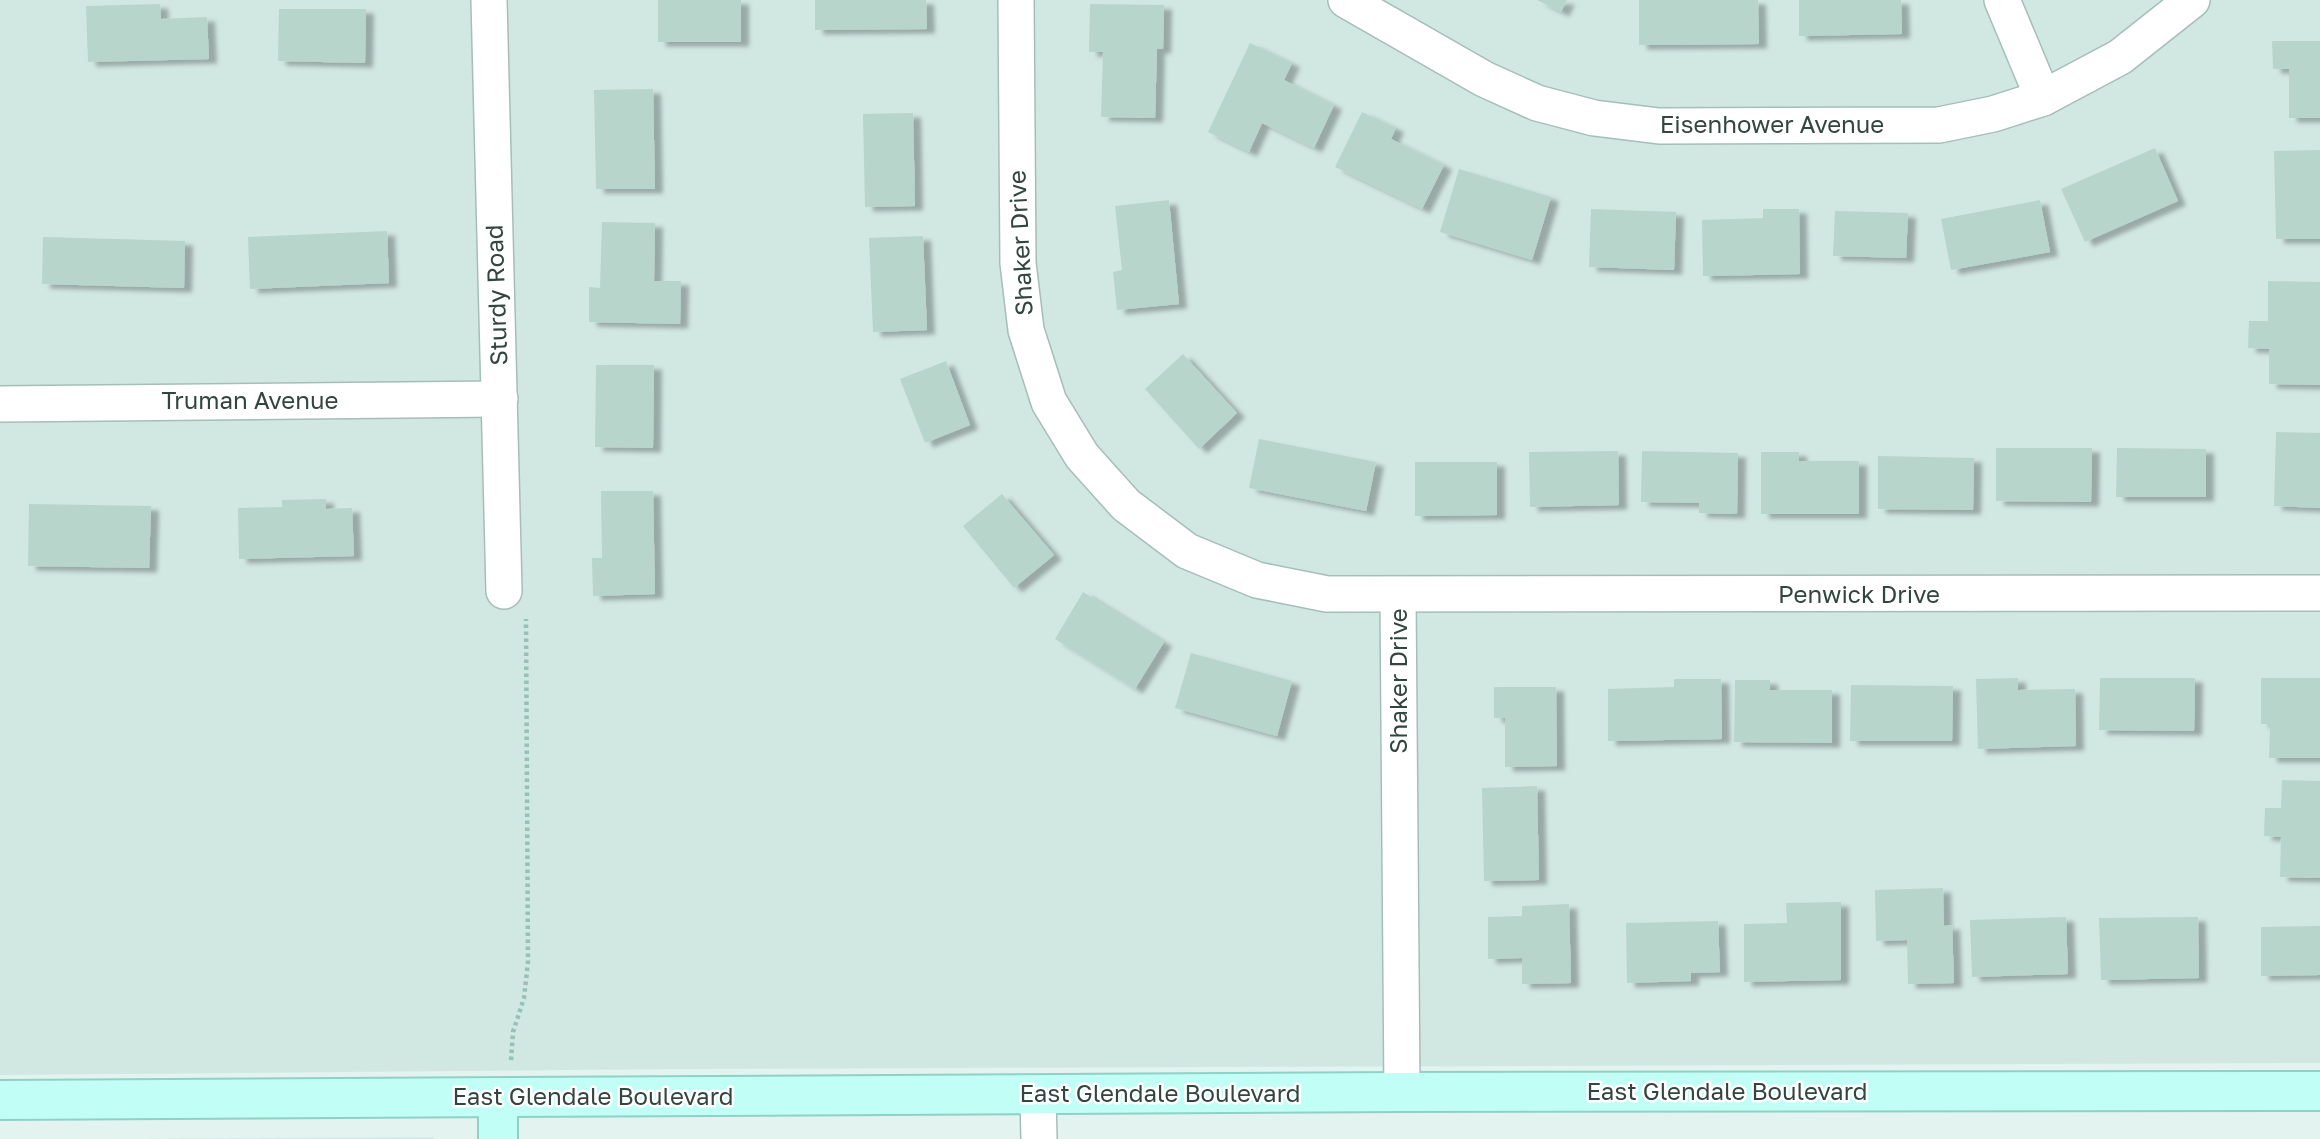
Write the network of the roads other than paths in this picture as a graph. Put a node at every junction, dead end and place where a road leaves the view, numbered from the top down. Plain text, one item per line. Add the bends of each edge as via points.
1 (489, 0) edge
2 (1016, 0) edge
3 (1348, 0) edge
4 (2003, 0) edge
5 (2192, 0) edge
6 (2043, 98) junction
7 (500, 400) junction
8 (0, 404) edge
9 (504, 591) road end
10 (2320, 593) edge
11 (1398, 596) junction
12 (2320, 1091) edge
13 (1402, 1092) junction
14 (1038, 1094) junction
15 (508, 1098) junction
16 (0, 1100) edge
17 (498, 1139) edge
18 (1039, 1139) edge

1 - 7 street, Sturdy Road
2 - 11 street, Shaker Drive via 1018,263 1026,330 1049,402 1082,456 1126,505 1187,551 1257,580 1327,594
3 - 6 street, Eisenhower Avenue via 1484,79 1537,103 1594,118 1659,126 1939,125
4 - 6 street
5 - 6 street, Eisenhower Avenue via 2120,57
7 - 8 street, Truman Avenue
7 - 9 street, Sturdy Road
10 - 11 street, Penwick Drive
11 - 13 street, Shaker Drive
12 - 13 street, East Glendale Boulevard
13 - 14 street, East Glendale Boulevard
14 - 15 street, East Glendale Boulevard
14 - 18 street
15 - 16 street, East Glendale Boulevard
15 - 17 street

